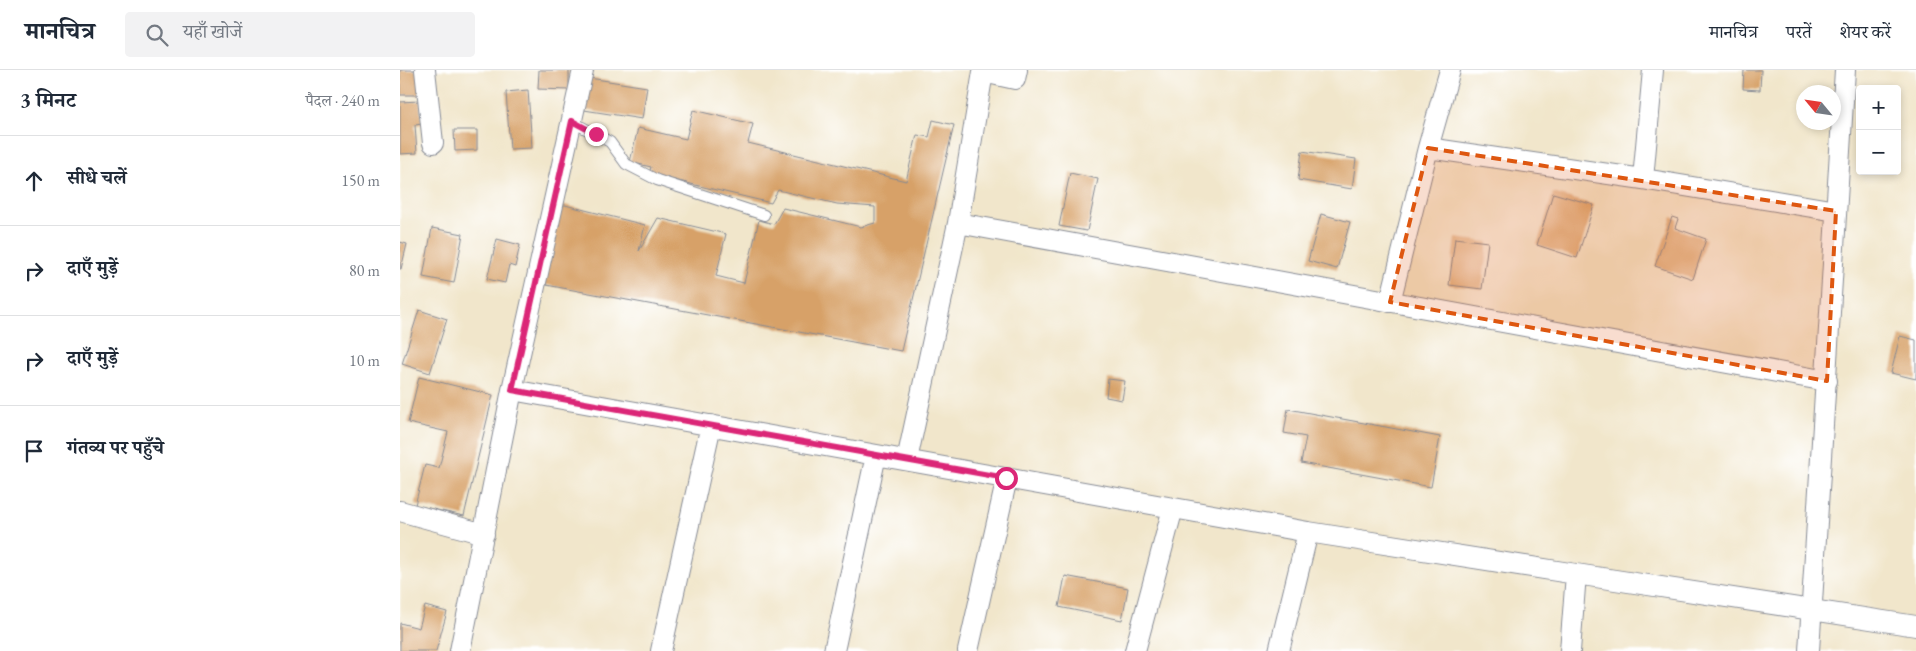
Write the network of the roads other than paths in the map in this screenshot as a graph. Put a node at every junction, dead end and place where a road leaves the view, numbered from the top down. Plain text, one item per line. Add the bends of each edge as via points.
1 (425, 70) edge
2 (583, 70) edge
3 (1017, 70) edge
4 (1448, 70) edge
5 (1653, 70) edge
6 (1845, 70) edge
7 (572, 121) junction
8 (433, 143) dead end
9 (1428, 148) junction
10 (1643, 179) junction
11 (1836, 210) junction
12 (764, 215) dead end
13 (958, 223) junction
14 (1390, 302) junction
15 (1826, 381) junction
16 (512, 390) junction
17 (710, 425) junction
18 (876, 455) junction
19 (907, 460) junction
20 (1006, 478) junction
21 (1173, 508) junction
22 (400, 511) edge
23 (1308, 532) junction
24 (484, 534) junction
25 (1576, 574) junction
26 (1813, 610) junction
27 (1916, 626) edge
28 (460, 651) edge
29 (661, 651) edge
30 (834, 651) edge
31 (968, 651) edge
32 (1135, 651) edge
33 (1279, 651) edge
34 (1570, 651) edge
35 (1809, 651) edge

1 - 8 street
2 - 7 street
3 - 13 street via 1015,79 983,72
4 - 9 street
5 - 10 street
6 - 11 street
7 - 12 lane via 610,142 626,164 657,180
7 - 16 street
9 - 10 street
9 - 14 street
10 - 11 street
11 - 15 street
13 - 14 street
13 - 19 street
14 - 15 street
15 - 26 street
16 - 17 street
16 - 24 street
17 - 18 street
17 - 29 street
18 - 19 street
18 - 30 street
19 - 20 street
20 - 21 street
20 - 31 street
21 - 23 street
21 - 32 street
22 - 24 street
23 - 25 street
23 - 33 street
24 - 28 street
25 - 26 street
25 - 34 street
26 - 27 street
26 - 35 street

